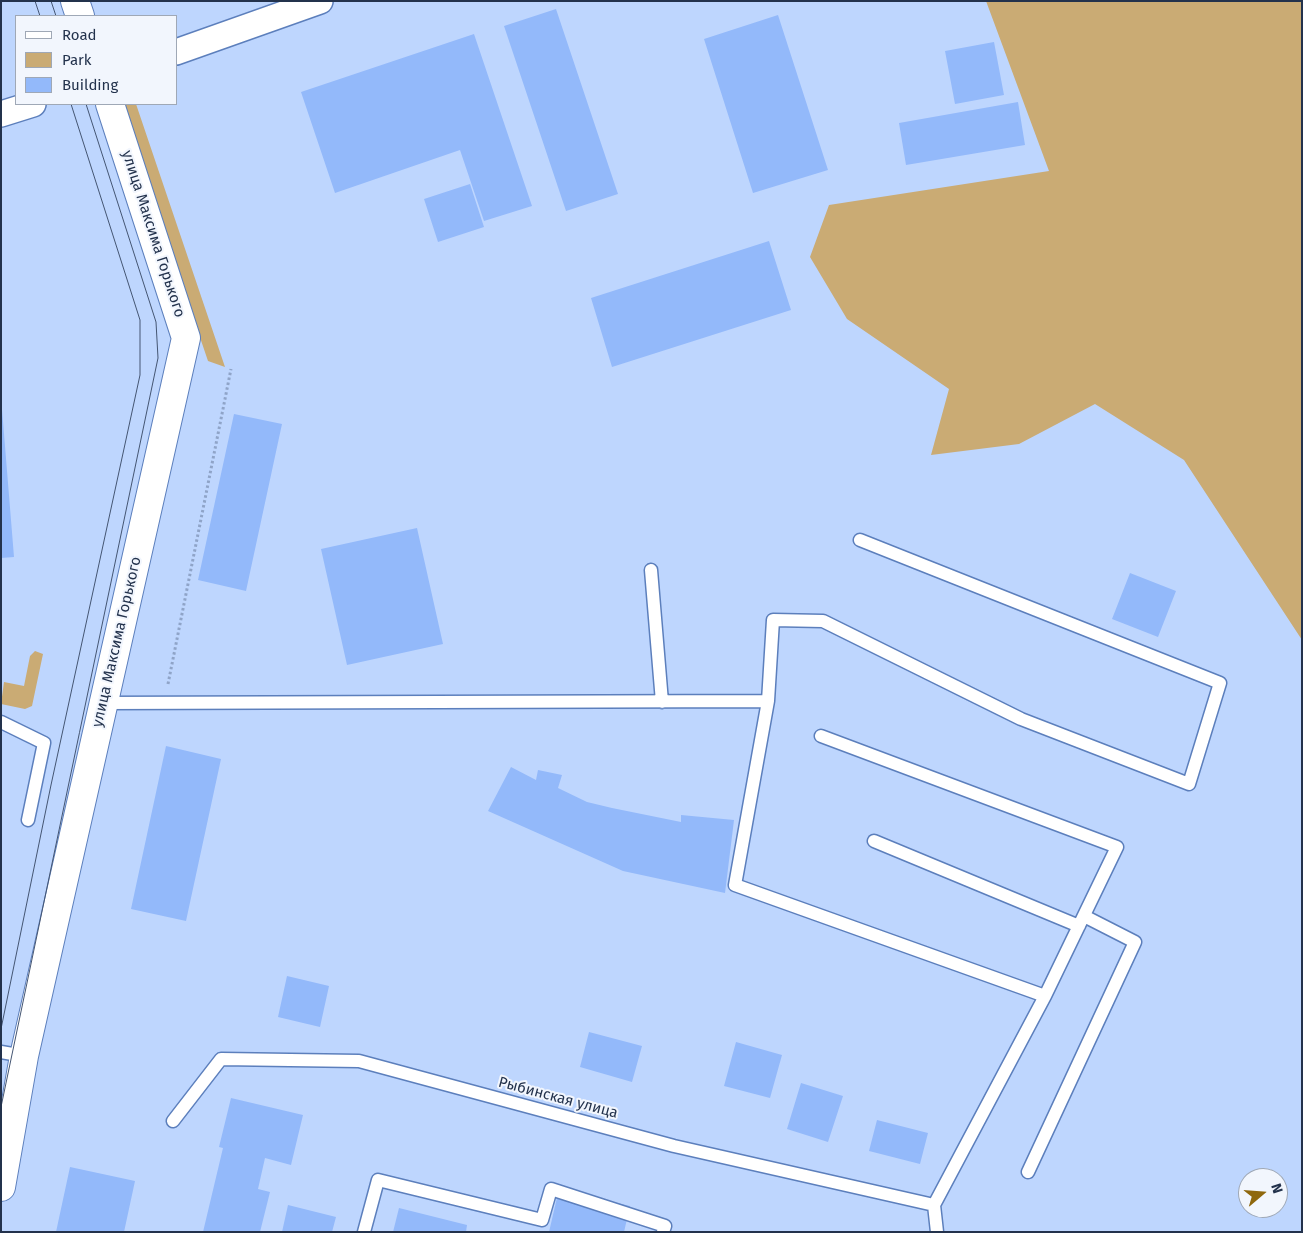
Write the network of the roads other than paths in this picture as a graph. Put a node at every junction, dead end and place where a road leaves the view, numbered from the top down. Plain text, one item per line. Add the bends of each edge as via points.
1 (75, 1) edge
2 (320, 1) edge
3 (80, 15) edge
4 (178, 51) edge
5 (27, 105) edge
6 (110, 105) edge
7 (2, 110) edge
8 (860, 540) dead end
9 (651, 570) dead end
10 (768, 701) junction
11 (662, 702) junction
12 (103, 704) junction
13 (1, 722) edge
14 (821, 736) dead end
15 (28, 820) dead end
16 (874, 842) dead end
17 (1082, 921) junction
18 (1045, 996) junction
19 (12, 1054) edge
20 (173, 1121) dead end
21 (1028, 1172) dead end
22 (1, 1186) edge
23 (934, 1205) junction
24 (364, 1232) edge
25 (663, 1232) edge
26 (937, 1232) edge

1 - 3 street
2 - 4 street
5 - 7 street
6 - 12 street, улица Максима Горького via 186,338
8 - 10 lane via 1220,683 1189,784 1021,719 823,621 773,620
9 - 11 lane
10 - 11 lane
10 - 18 lane via 735,885
11 - 12 lane
12 - 19 street, улица Максима Горького
13 - 15 lane via 44,743
14 - 17 lane via 1117,847
16 - 17 lane
17 - 18 lane
17 - 21 lane via 1135,942
18 - 23 lane
19 - 22 street, улица Максима Горького
20 - 23 lane, Рыбинская улица via 221,1059 359,1062 674,1146
23 - 26 lane
24 - 25 lane via 378,1180 542,1220 551,1189 665,1226

